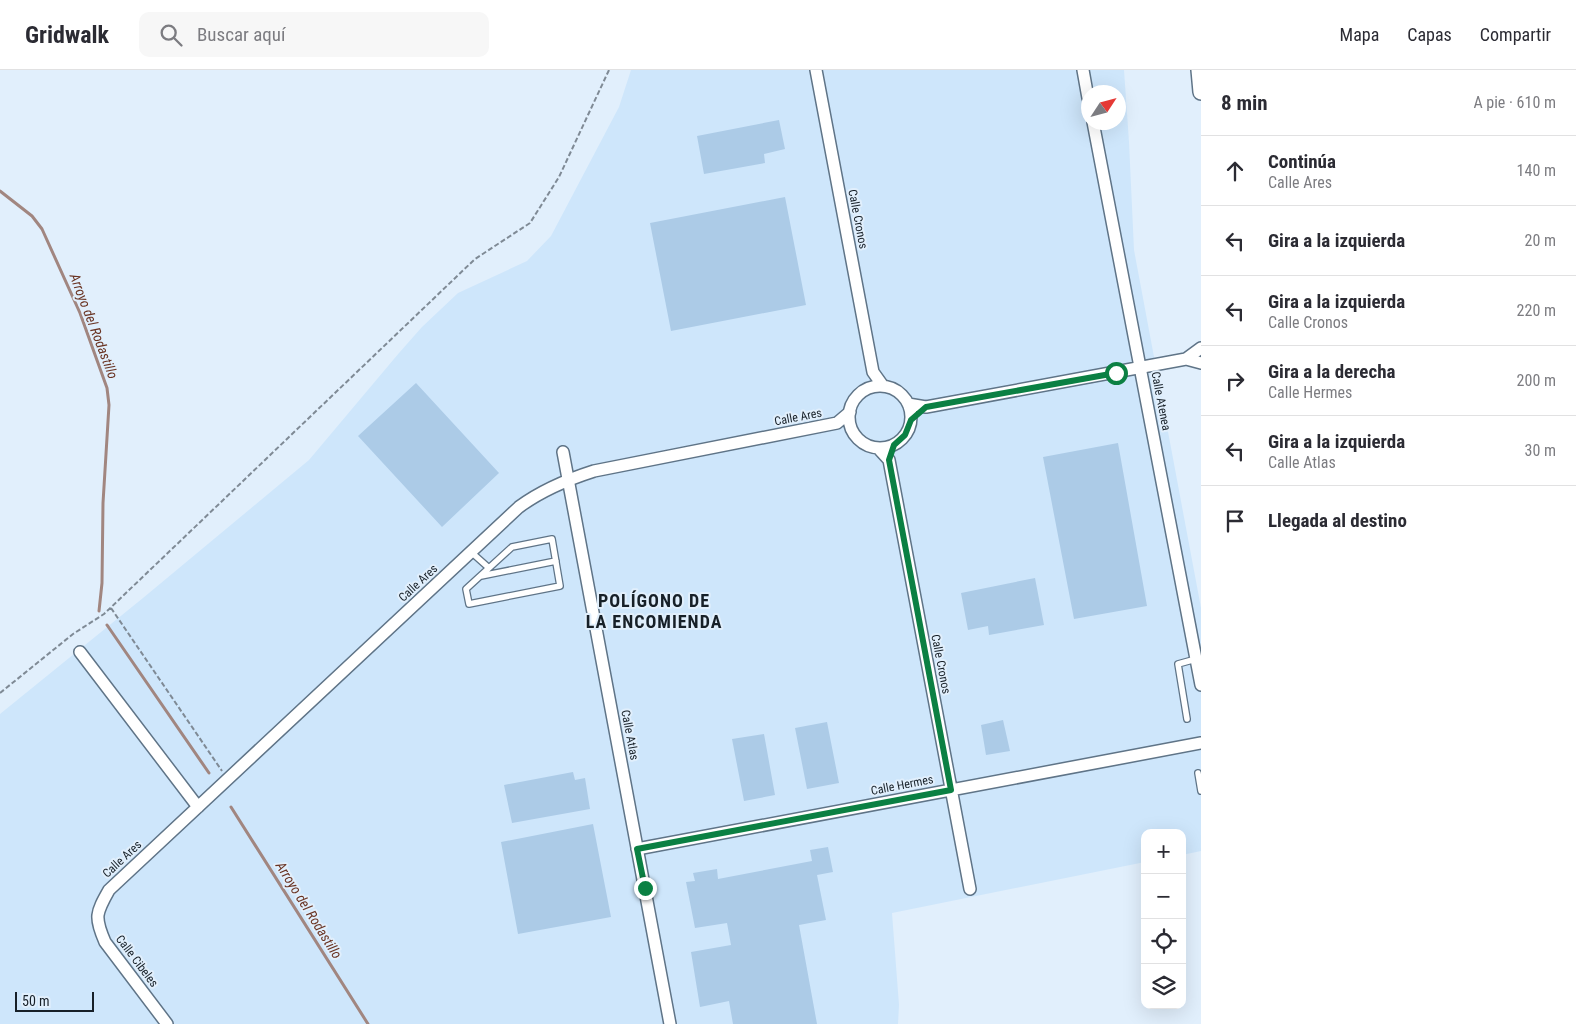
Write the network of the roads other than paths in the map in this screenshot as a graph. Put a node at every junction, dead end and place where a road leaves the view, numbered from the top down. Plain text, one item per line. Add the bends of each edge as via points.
1 (816, 70) edge
2 (1083, 70) edge
3 (1199, 70) edge
4 (1086, 85) edge
5 (1201, 92) edge
6 (1095, 130) edge
7 (1201, 348) edge
8 (1186, 359) junction
9 (1201, 363) edge
10 (1141, 369) junction
11 (873, 372) junction
12 (883, 386) junction
13 (866, 389) junction
14 (908, 404) junction
15 (926, 407) junction
16 (850, 412) junction
17 (911, 420) junction
18 (837, 423) junction
19 (851, 428) junction
20 (894, 445) junction
21 (878, 448) junction
22 (563, 452) dead end
23 (889, 460) junction
24 (567, 479) junction
25 (471, 552) junction
26 (556, 561) junction
27 (489, 568) junction
28 (481, 576) junction
29 (80, 652) dead end
30 (1196, 659) junction
31 (1201, 685) edge
32 (1187, 719) dead end
33 (1201, 742) edge
34 (1198, 773) dead end
35 (951, 790) junction
36 (1201, 791) edge
37 (198, 807) junction
38 (637, 849) junction
39 (970, 888) dead end
40 (98, 909) joint
41 (167, 1024) edge
42 (670, 1024) edge

1 - 11 street, Calle Cronos
2 - 4 street
3 - 5 street
6 - 10 street, Calle Atenea
7 - 8 street
8 - 9 street
8 - 10 street
10 - 15 street
10 - 30 street, Calle Atenea
11 - 12 street, Calle Cronos
11 - 13 street
12 - 13 street
12 - 14 street via 898,392
13 - 16 street via 853,402
14 - 15 street
14 - 17 street
15 - 17 street
16 - 18 street, Calle Ares
16 - 19 street
17 - 20 street via 905,435
18 - 19 street, Calle Ares
18 - 24 street, Calle Ares
19 - 21 street via 859,440
20 - 21 street
20 - 23 street
21 - 23 street
22 - 24 street, Calle Atlas
23 - 35 street, Calle Cronos
24 - 25 street, Calle Ares via 530,499
24 - 38 street, Calle Atlas
25 - 27 lane
25 - 37 street, Calle Ares
26 - 27 lane via 552,539 512,547
26 - 28 lane
26 - 28 lane via 560,586 469,604 466,589
27 - 28 lane
29 - 37 street
30 - 31 street, Calle Atenea
30 - 32 lane via 1178,664
33 - 35 street, Calle Hermes
34 - 36 lane
35 - 38 street, Calle Hermes
35 - 39 street, Calle Cronos
37 - 40 street, Calle Ares via 108,890
38 - 42 street, Calle Atlas
40 - 41 street, Calle Cibeles via 98,926 105,942

